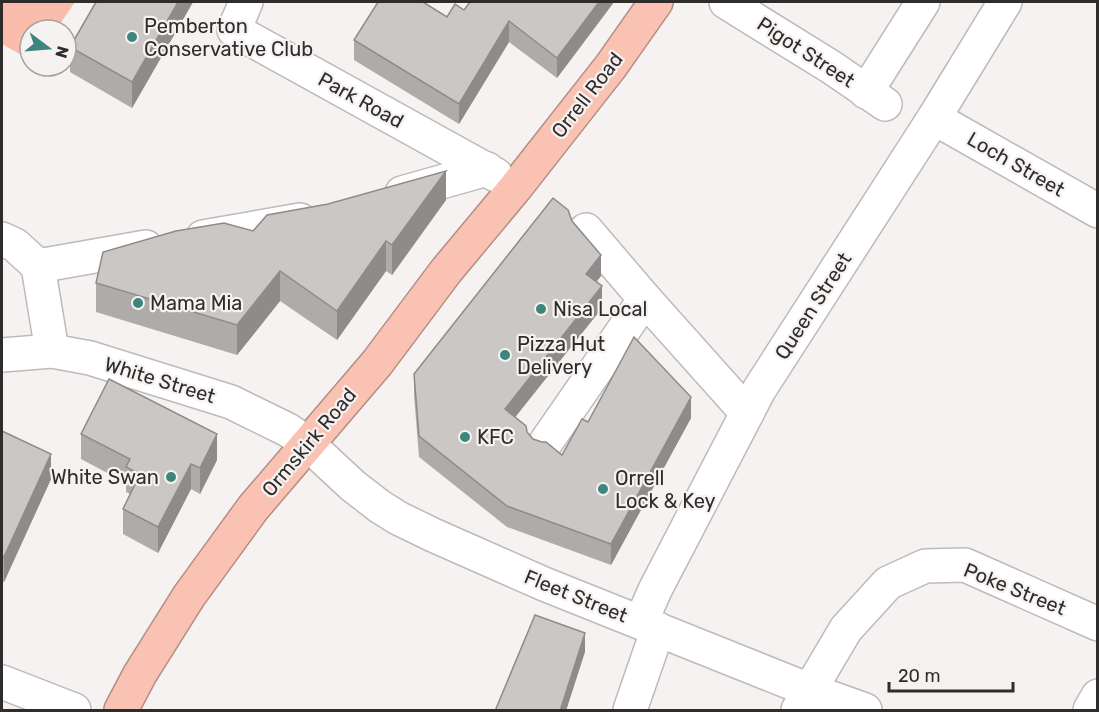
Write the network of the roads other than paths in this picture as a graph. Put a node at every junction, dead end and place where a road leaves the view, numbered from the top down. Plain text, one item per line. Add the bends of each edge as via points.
1 (246, 2) edge
2 (656, 2) edge
3 (726, 2) edge
4 (923, 2) edge
5 (1005, 2) edge
6 (934, 118) junction
7 (487, 169) junction
8 (516, 187) junction
9 (378, 200) edge
10 (1098, 211) edge
11 (323, 216) edge
12 (585, 230) dead end
13 (2, 239) edge
14 (38, 266) junction
15 (645, 299) junction
16 (52, 351) junction
17 (2, 355) edge
18 (747, 413) junction
19 (308, 444) junction
20 (544, 446) edge
21 (1098, 624) edge
22 (649, 626) junction
23 (2, 682) edge
24 (1098, 696) edge
25 (804, 700) edge
26 (74, 711) edge
27 (121, 711) edge
28 (630, 711) edge
29 (866, 711) edge
30 (1090, 711) edge

1 - 7 street, Park Road via 234,30
2 - 8 highway, Orrell Road
3 - 4 street, Pigot Street via 876,98
5 - 6 street, Queen Street
6 - 10 street, Loch Street
6 - 18 street, Queen Street
7 - 8 street, Park Road
7 - 9 street
8 - 19 highway, Ormskirk Road
11 - 14 street
12 - 15 street
13 - 14 street via 15,244
14 - 16 street
15 - 18 street
15 - 20 street
16 - 17 street, White Street
16 - 19 street, White Street via 90,357 231,402
18 - 22 street, Queen Street via 655,590
19 - 22 street, Fleet Street via 352,485 398,518
19 - 27 highway, Ormskirk Road via 253,508 189,596
21 - 25 street, Poke Street via 964,565 925,566 888,582 846,629
22 - 25 street, Fleet Street
22 - 28 street, Queen Street
23 - 26 street
24 - 30 street
25 - 29 street, Fleet Street

